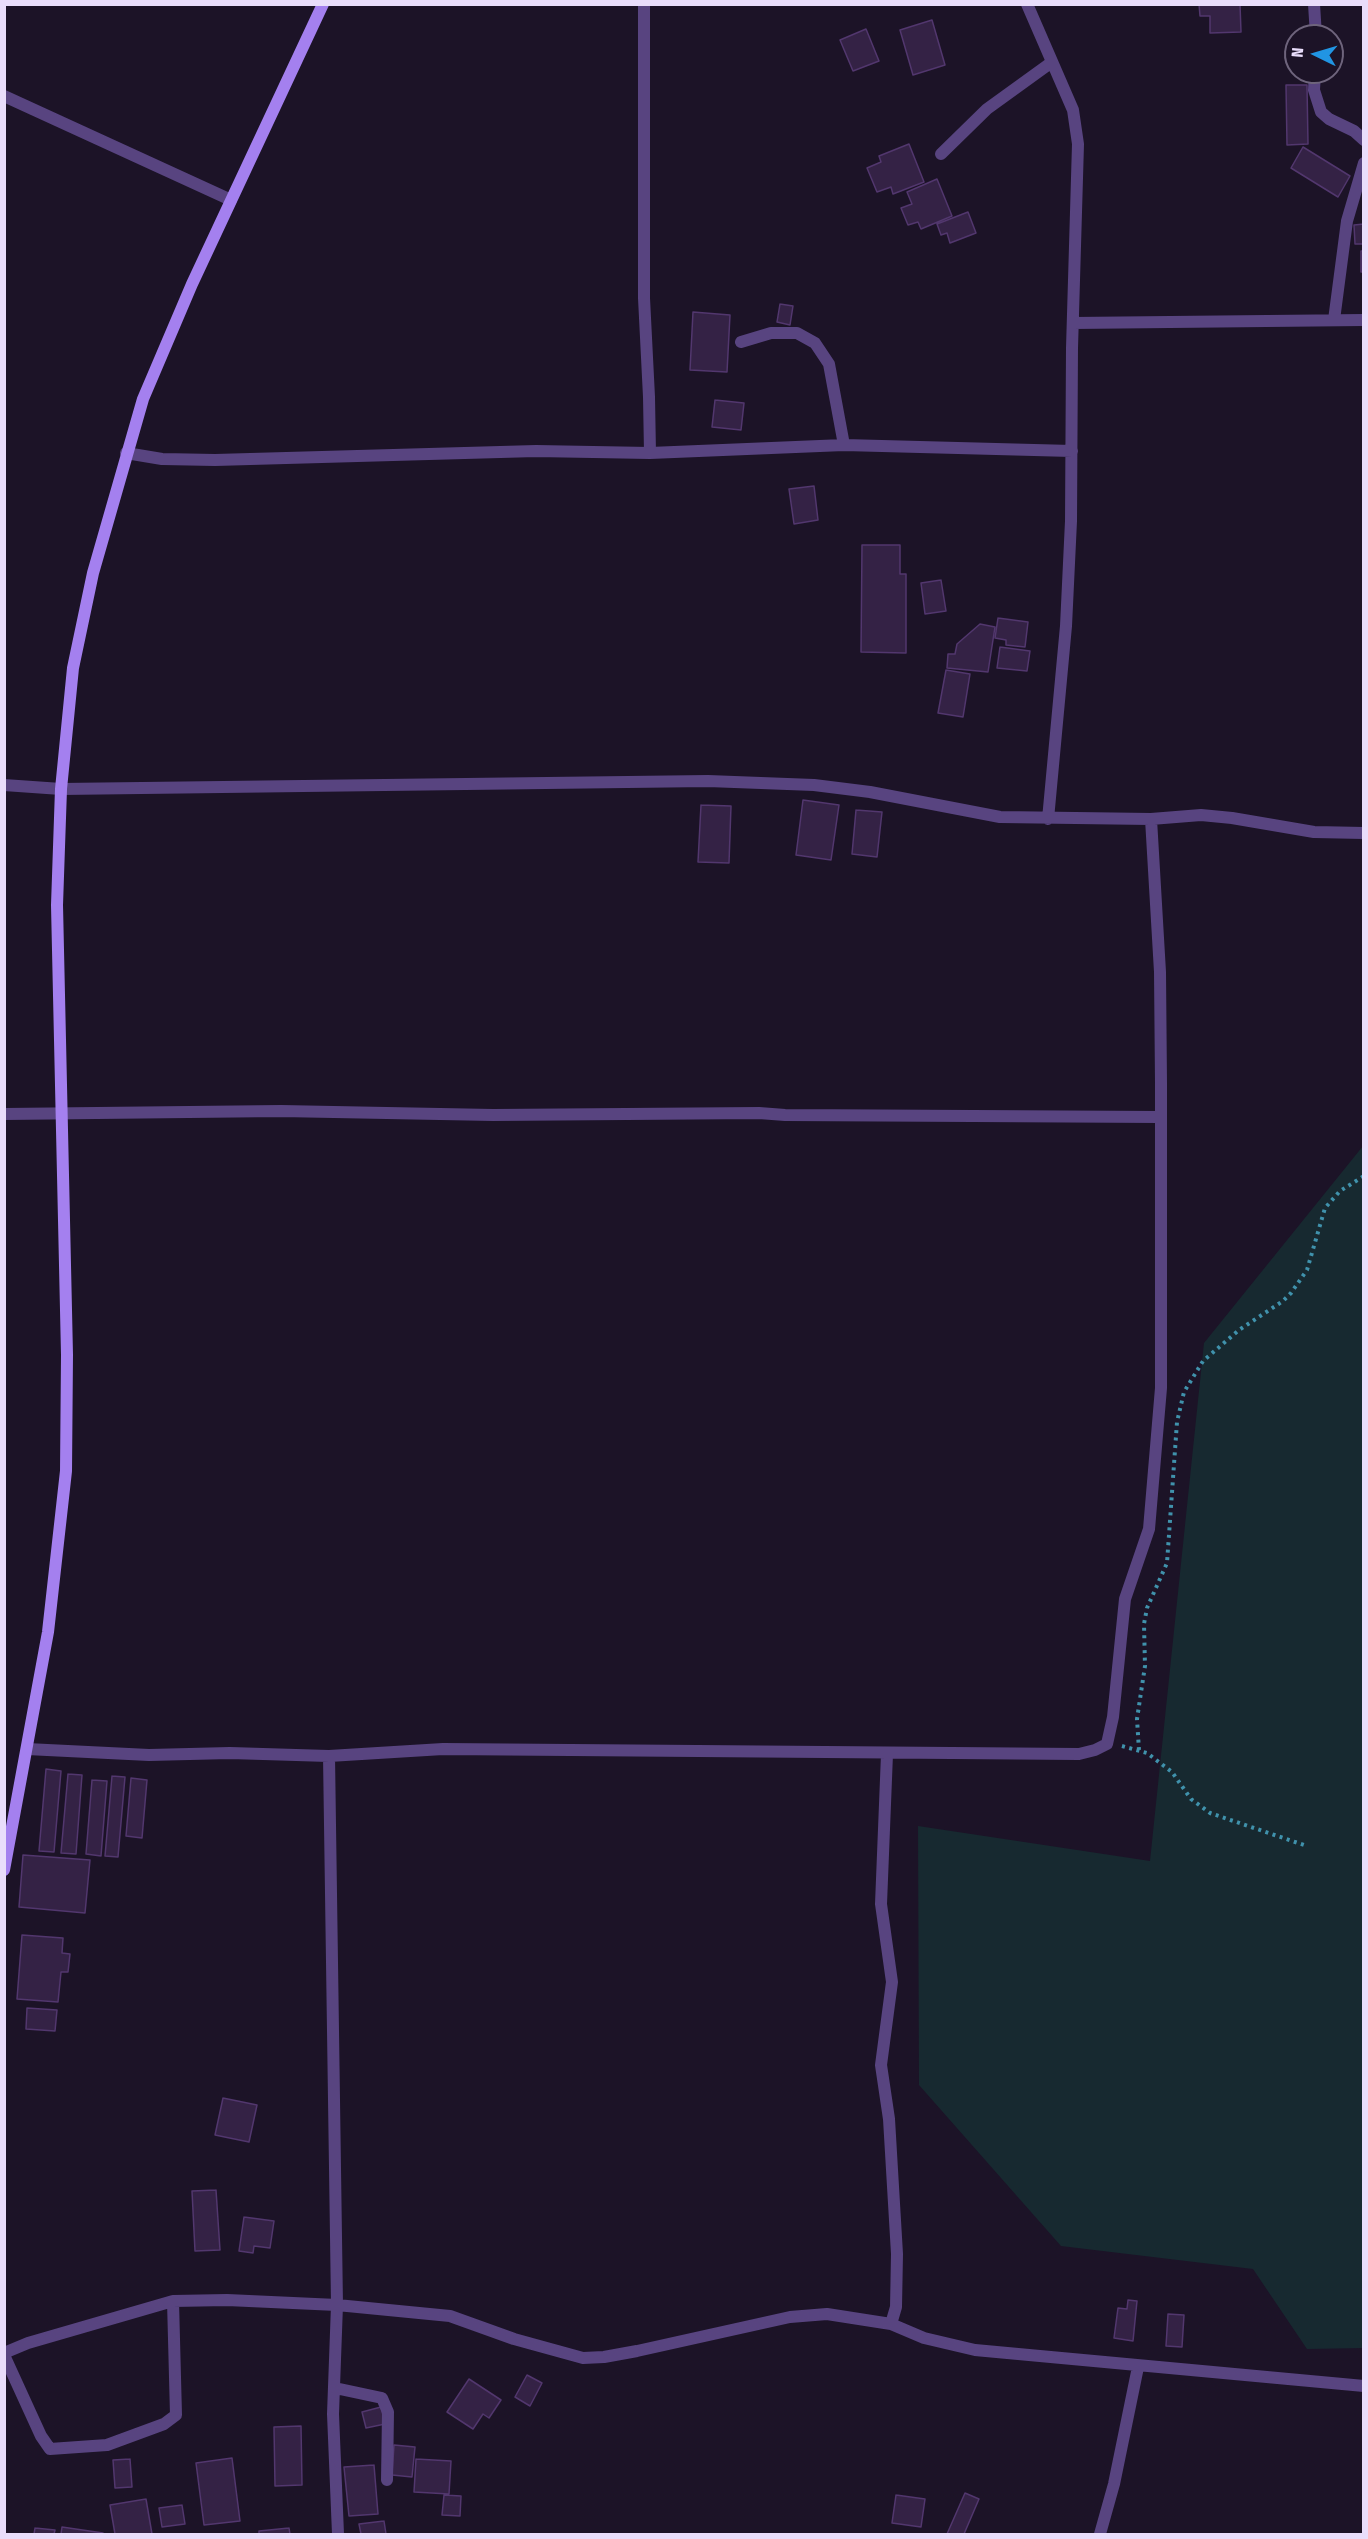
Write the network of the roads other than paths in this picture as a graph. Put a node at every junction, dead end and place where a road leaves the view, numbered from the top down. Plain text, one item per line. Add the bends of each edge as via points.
1 (323, 4) edge
2 (644, 4) edge
3 (1027, 4) edge
4 (1314, 4) edge
5 (1315, 24) edge
6 (1052, 62) junction
7 (1314, 84) edge
8 (4, 96) edge
9 (1364, 140) edge
10 (941, 154) dead end
11 (1364, 163) edge
12 (231, 200) junction
13 (1334, 320) junction
14 (1364, 320) edge
15 (1073, 323) junction
16 (741, 342) dead end
17 (844, 445) junction
18 (1072, 451) junction
19 (126, 453) junction
20 (650, 453) junction
21 (4, 784) edge
22 (61, 789) junction
23 (1048, 819) junction
24 (1151, 819) junction
25 (1364, 833) edge
26 (62, 1113) junction
27 (4, 1114) edge
28 (1160, 1118) junction
29 (27, 1749) junction
30 (887, 1754) junction
31 (329, 1756) junction
32 (4, 1870) edge
33 (173, 2301) junction
34 (337, 2305) junction
35 (891, 2324) junction
36 (4, 2354) edge
37 (1138, 2367) junction
38 (1364, 2386) edge
39 (335, 2388) junction
40 (387, 2480) dead end
41 (338, 2535) edge
42 (1100, 2535) edge

1 - 12 street
2 - 20 street via 644,298
3 - 6 street
4 - 5 street
6 - 10 street via 987,109
6 - 15 street via 1073,110 1078,144
7 - 9 street via 1320,112
8 - 12 street
11 - 13 street via 1347,221
12 - 19 street via 143,399
13 - 14 street
13 - 15 street
15 - 18 street
16 - 17 street via 771,333 797,333 815,344 829,364
17 - 18 street
17 - 20 street
18 - 23 street via 1066,626
19 - 20 street via 162,459 215,460 536,451
19 - 22 street via 93,573 73,668
21 - 22 street
22 - 23 street via 720,782 825,786 1000,817
22 - 26 street via 57,905
23 - 24 street
24 - 25 street via 1201,815 1314,832
24 - 28 street via 1160,972
26 - 27 street
26 - 28 street via 759,1113
26 - 29 street via 66,1471 48,1632
28 - 30 street via 1161,1388 1153,1490 1149,1529 1125,1599 1107,1744 1079,1754
29 - 31 street via 149,1755
29 - 32 street
30 - 31 street via 443,1749
30 - 35 street via 881,1904 892,1982 881,2065 889,2119 897,2254 896,2307
31 - 34 street
33 - 34 street
33 - 36 street via 28,2343
33 - 36 street via 176,2415 164,2424 107,2445 50,2449
34 - 35 street via 450,2316 582,2358 637,2351 802,2315
34 - 39 street
35 - 37 street via 924,2338 975,2350
37 - 38 street
37 - 42 street
39 - 40 street via 382,2398 388,2412
39 - 41 street

